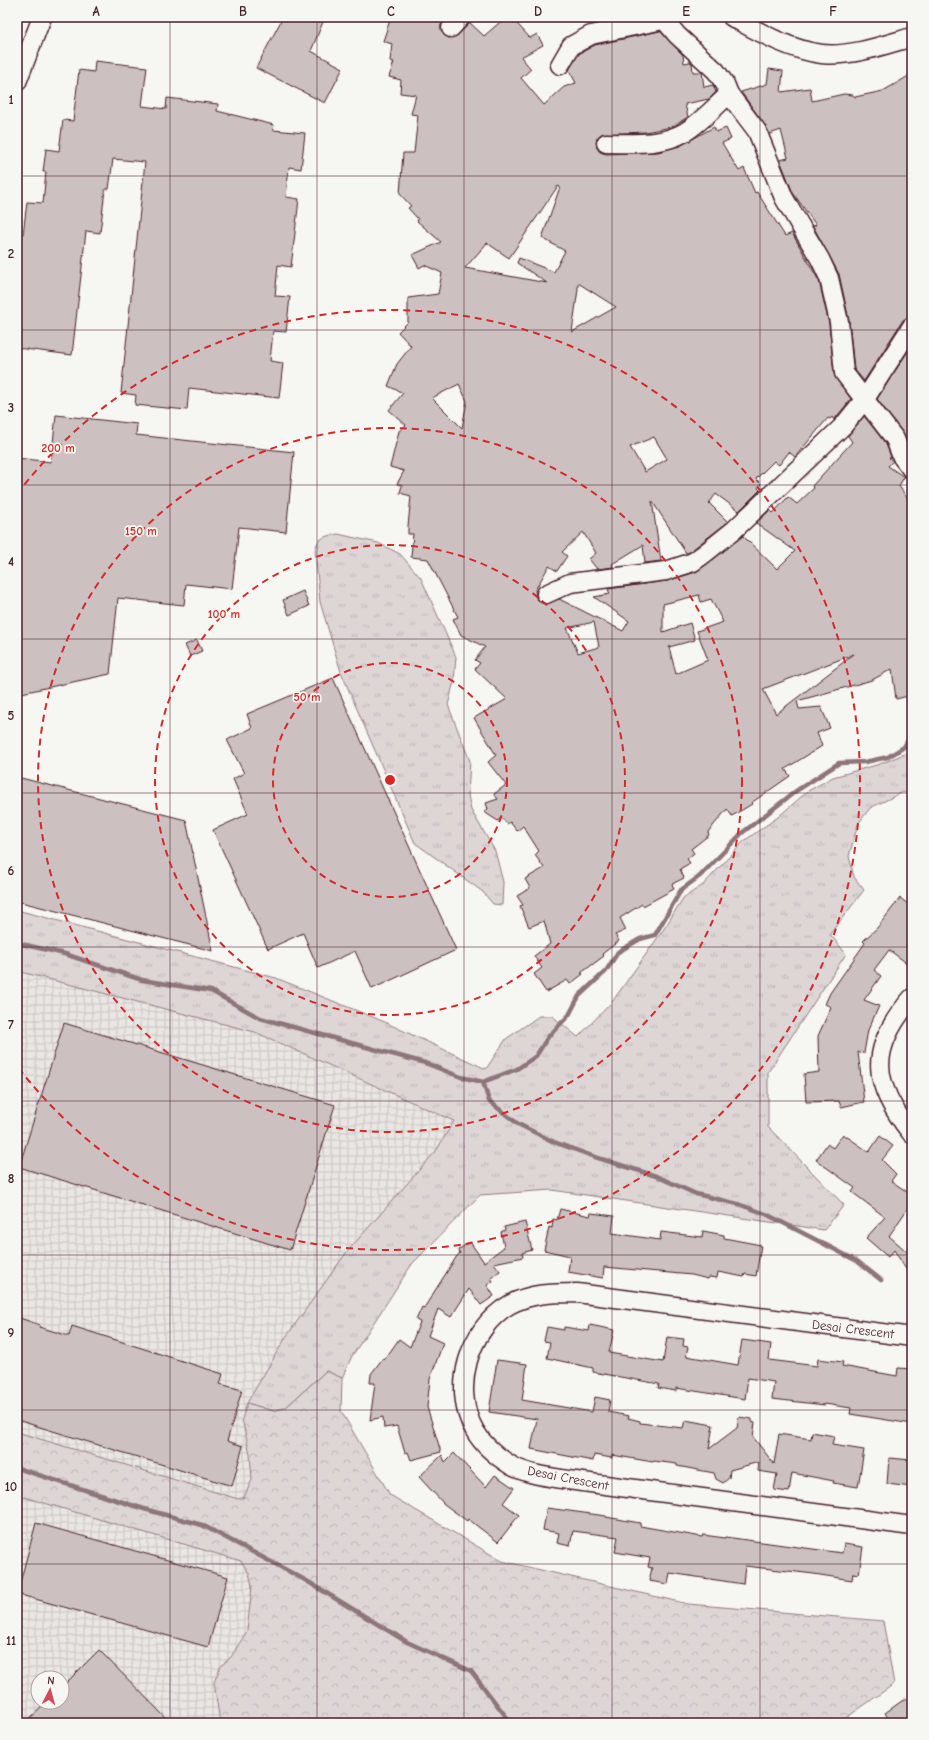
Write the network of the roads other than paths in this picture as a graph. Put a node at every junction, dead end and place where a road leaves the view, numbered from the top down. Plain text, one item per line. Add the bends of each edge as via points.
1 (42, 17) edge
2 (732, 17) edge
3 (662, 18) edge
4 (912, 37) edge
5 (560, 65) dead end
6 (17, 82) edge
7 (729, 94) junction
8 (606, 143) dead end
9 (912, 326) edge
10 (865, 399) junction
11 (912, 470) edge
12 (546, 594) dead end
13 (912, 998) edge
14 (912, 1134) edge
15 (912, 1337) edge
16 (912, 1526) edge

1 - 6 street
2 - 4 street via 778,40 823,54 844,53
3 - 5 street via 591,35 571,46
3 - 7 street via 716,71 726,84
7 - 8 street via 704,118 680,134 662,141
7 - 10 street via 757,131 784,198 829,278 836,304 844,373
9 - 10 street
10 - 11 street via 894,439 902,457
10 - 12 street via 843,426 734,530 693,562 666,571 570,583
13 - 14 street via 901,1011 887,1036 879,1070 888,1098
15 - 16 street, Desai Crescent via 577,1293 557,1293 523,1298 508,1305 492,1318 474,1343 464,1382 466,1403 475,1431 497,1455 513,1466 532,1473

